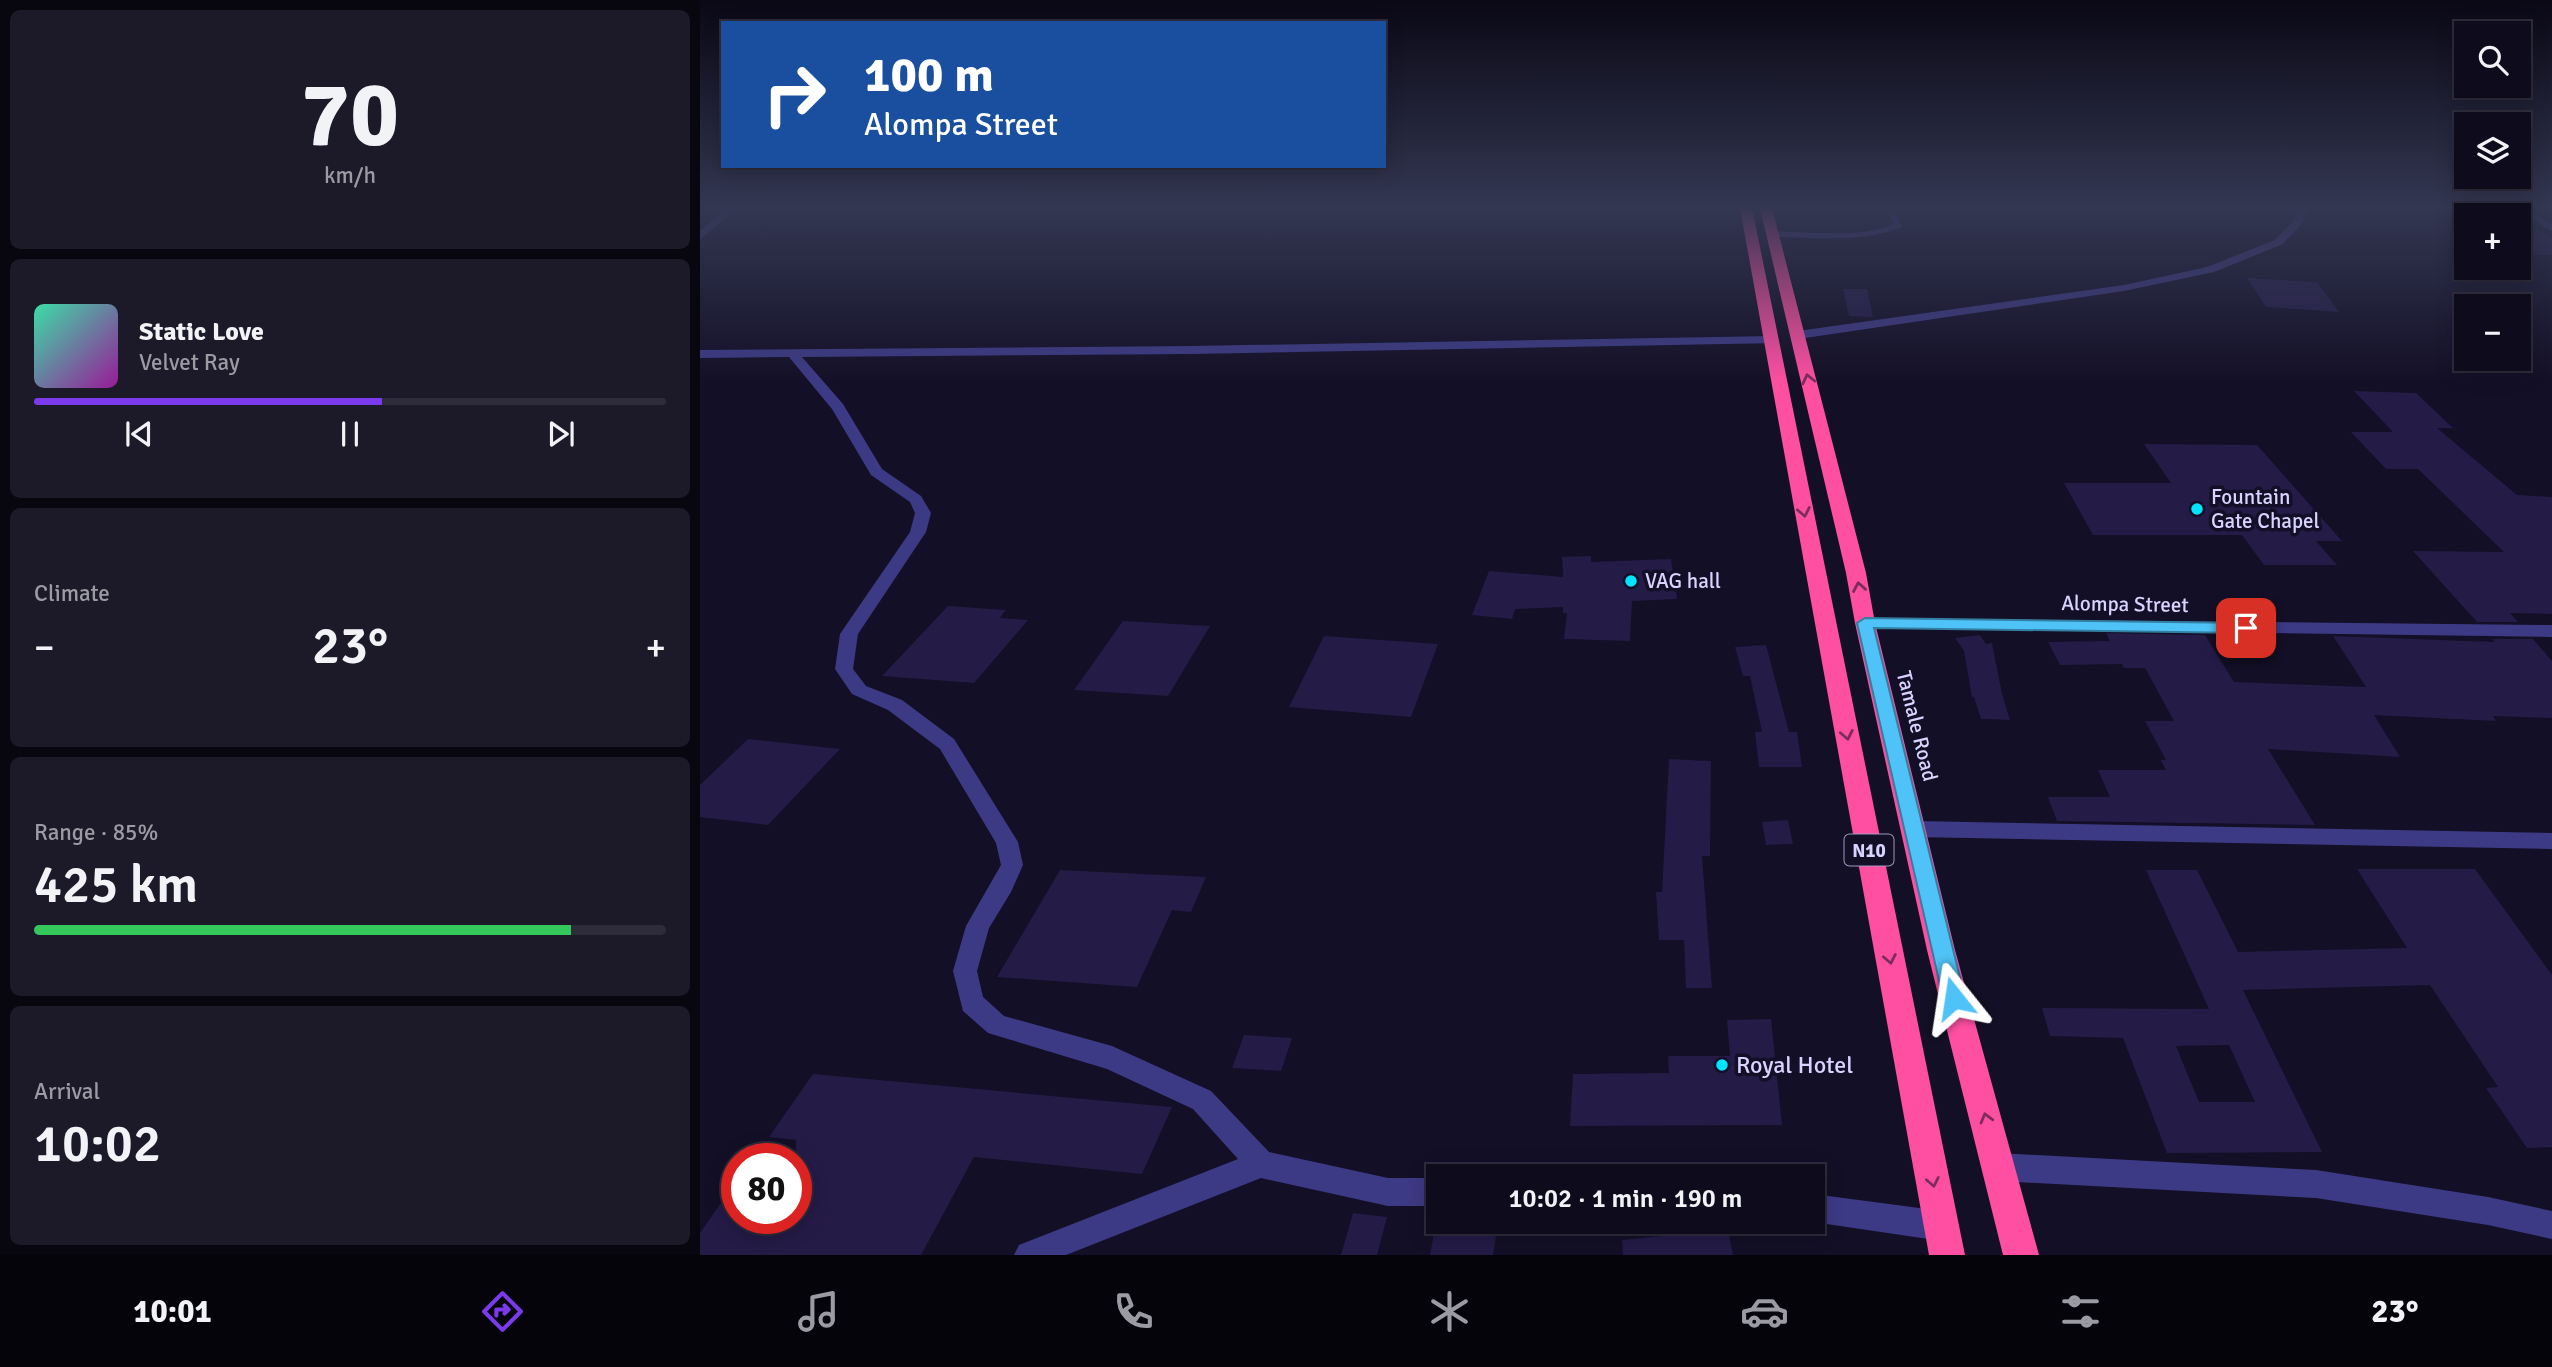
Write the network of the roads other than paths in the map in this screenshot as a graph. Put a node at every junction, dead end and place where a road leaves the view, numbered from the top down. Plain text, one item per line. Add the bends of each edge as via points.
1 (1759, 267) edge
2 (1781, 267) edge
3 (2218, 267) edge
4 (1798, 335) junction
5 (1774, 340) junction
6 (700, 354) edge
7 (793, 354) junction
8 (1791, 445) junction
9 (1823, 445) junction
10 (1865, 623) junction
11 (2552, 631) edge
12 (1915, 829) junction
13 (2552, 841) edge
14 (1261, 1164) junction
15 (1998, 1167) junction
16 (1426, 1192) edge
17 (1825, 1210) edge
18 (2552, 1224) edge
19 (1941, 1226) junction
20 (1029, 1255) edge
21 (1947, 1255) edge
22 (2021, 1255) edge

1 - 5 highway, N10
2 - 4 highway, Tamale Road / N10
3 - 4 street via 2112,290
9 -> 4 highway, Tamale Road / N10
5 - 7 street
5 - 8 highway, N10
6 - 7 street
7 - 14 street via 838,407 876,472 916,499 923,513 918,532 849,634 844,670 859,690 895,705 947,744 1007,842 1012,865 978,926 965,971 972,1003 996,1025 1112,1058 1202,1100
8 - 9 highway
8 -> 19 highway, N10
10 -> 9 highway, Tamale Road / N10
10 - 11 street, Alompa Street
10 - 12 highway, Tamale Road / N10
12 - 13 street
15 -> 12 highway, Tamale Road / N10 via 1941,950
14 - 16 street via 1388,1192
14 - 20 street
15 - 18 street via 2316,1184
15 - 22 highway, Tamale Road / N10
17 - 19 street
19 - 21 highway, N10

